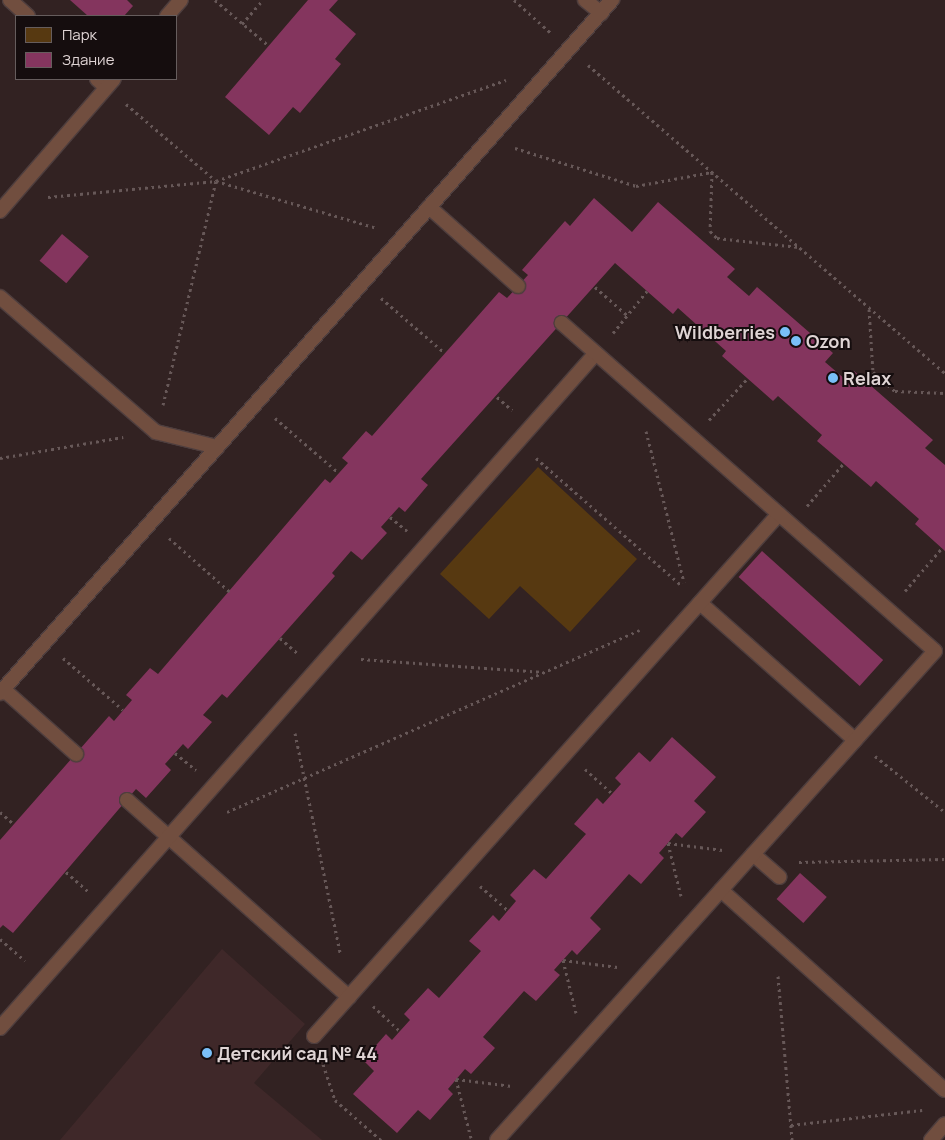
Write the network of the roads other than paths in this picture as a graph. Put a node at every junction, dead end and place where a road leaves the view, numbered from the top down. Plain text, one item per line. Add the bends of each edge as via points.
1 (10, 0) edge
2 (181, 0) edge
3 (586, 0) edge
4 (612, 0) edge
5 (601, 13) junction
6 (27, 15) edge
7 (168, 15) edge
8 (106, 82) edge
9 (429, 207) junction
10 (0, 212) edge
11 (518, 286) dead end
12 (0, 297) edge
13 (562, 323) dead end
14 (596, 353) junction
15 (217, 448) junction
16 (778, 514) junction
17 (700, 603) junction
18 (2, 691) edge
19 (855, 740) junction
20 (76, 754) dead end
21 (127, 800) dead end
22 (169, 836) junction
23 (753, 854) junction
24 (779, 877) dead end
25 (721, 890) junction
26 (352, 994) junction
27 (0, 1028) edge
28 (314, 1036) road end
29 (945, 1090) edge
30 (945, 1124) edge
31 (497, 1140) edge
32 (931, 1140) edge

1 - 6 lane
2 - 7 lane
3 - 5 lane
4 - 5 lane
5 - 9 lane
8 - 10 lane
9 - 11 lane
9 - 15 lane
12 - 15 lane via 156,432
13 - 14 lane
14 - 16 lane
14 - 22 lane
15 - 18 lane
16 - 17 lane
16 - 19 lane via 935,651
17 - 19 lane
17 - 26 lane
18 - 20 lane
19 - 23 lane
21 - 22 lane
22 - 26 lane
22 - 27 lane
23 - 24 lane
23 - 25 lane
25 - 29 lane
25 - 31 lane
26 - 28 lane
30 - 32 lane

